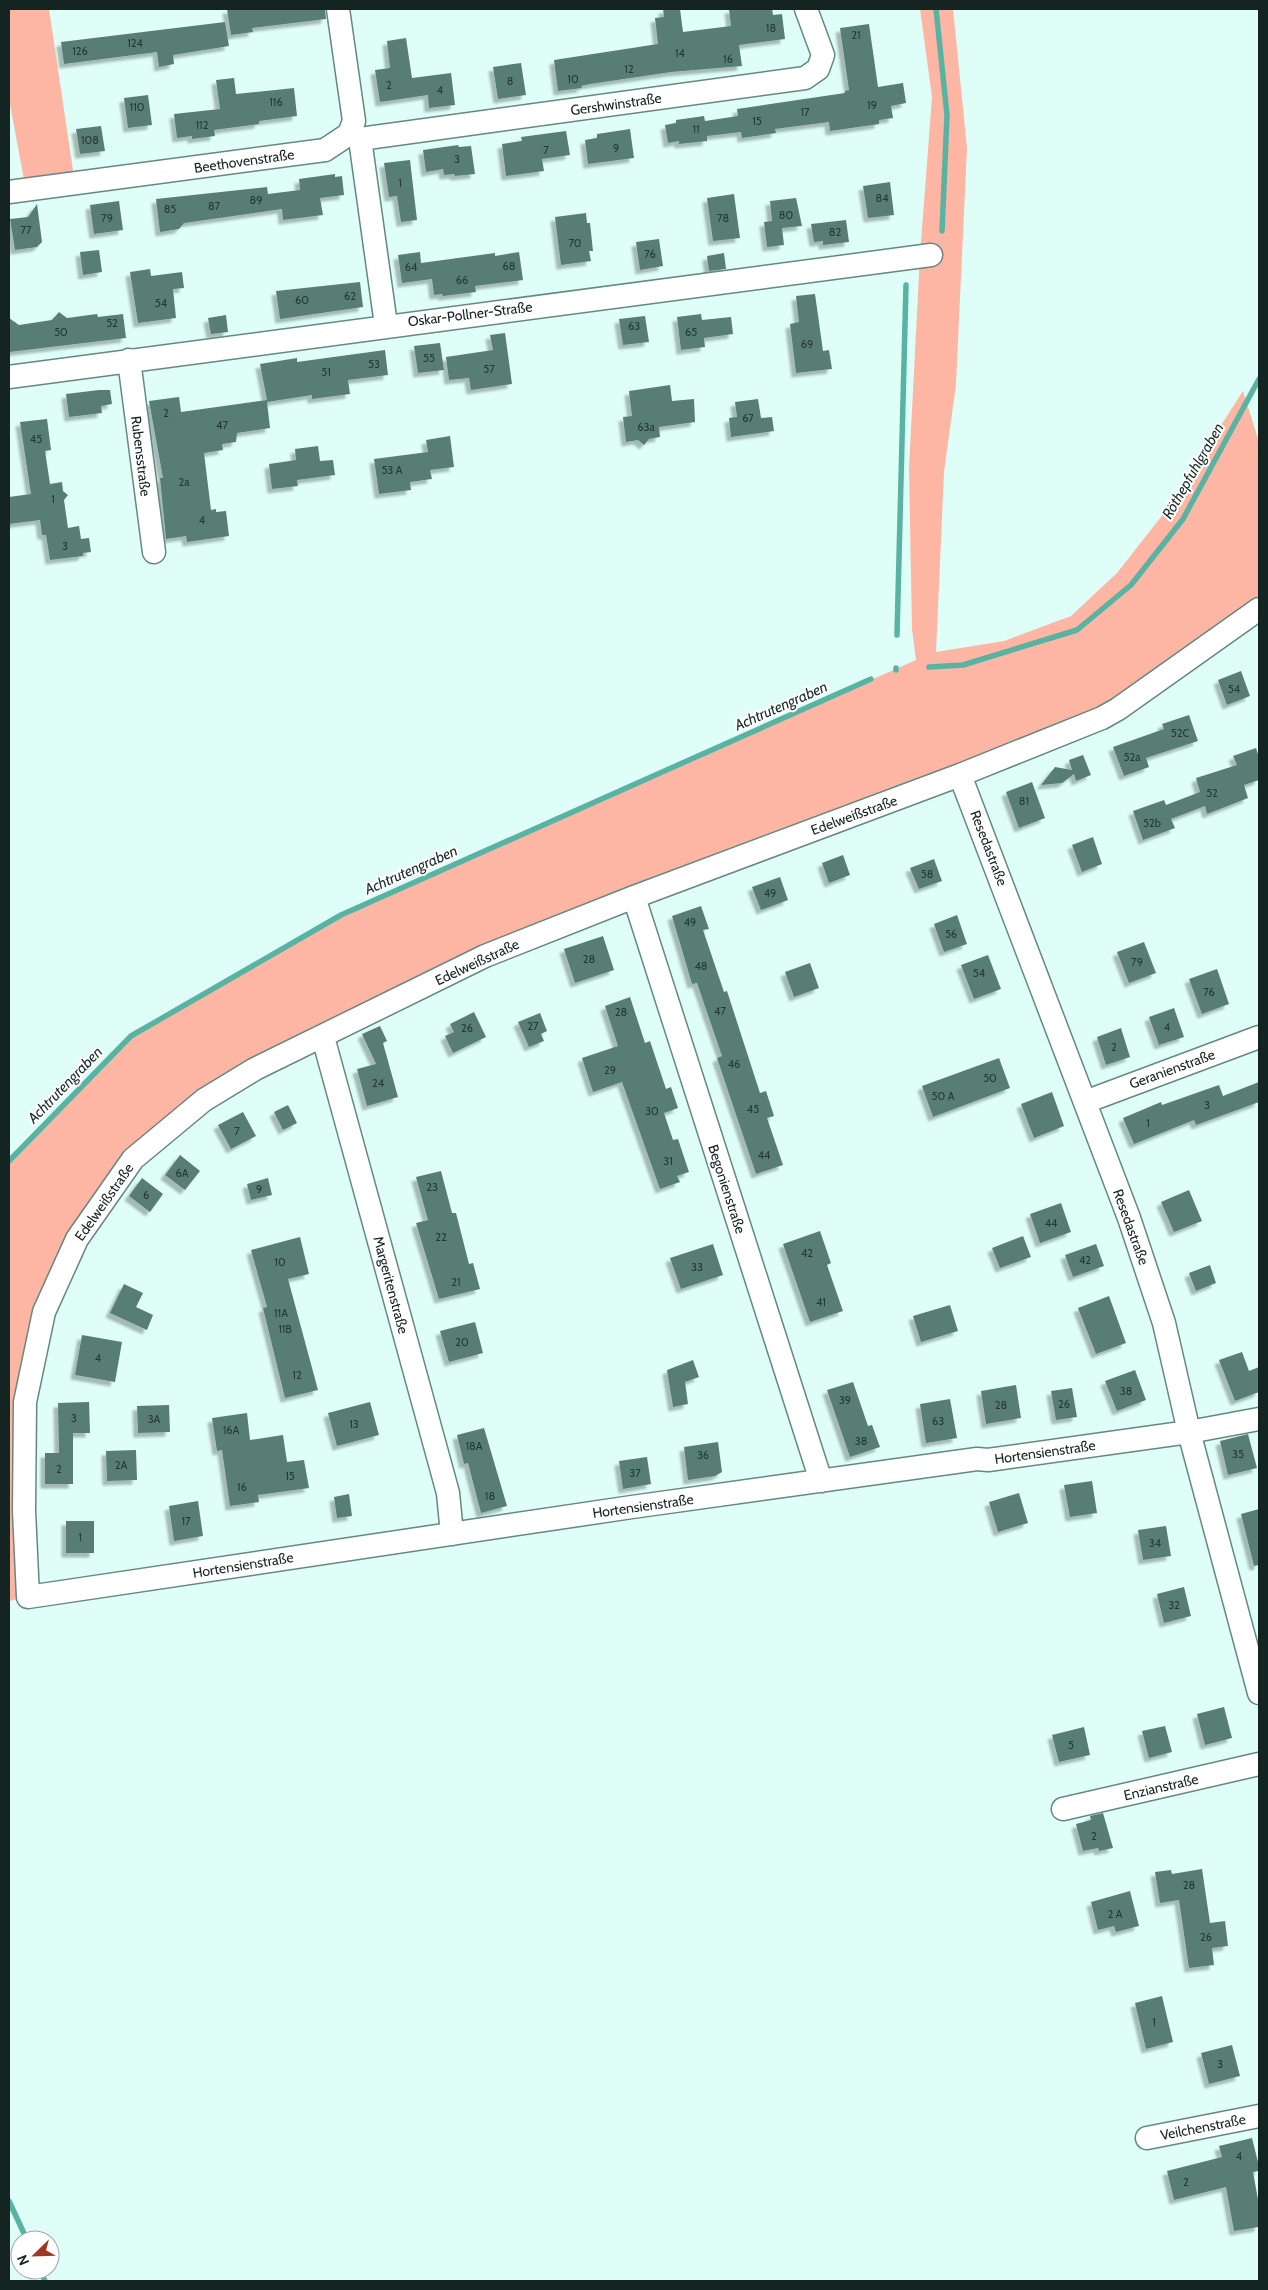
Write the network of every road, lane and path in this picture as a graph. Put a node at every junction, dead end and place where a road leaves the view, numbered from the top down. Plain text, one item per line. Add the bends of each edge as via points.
1 (338, 9) edge
2 (806, 9) edge
3 (354, 137) junction
4 (9, 192) edge
5 (931, 255) dead end
6 (386, 325) junction
7 (129, 360) junction
8 (9, 377) edge
9 (154, 552) dead end
10 (1259, 609) edge
11 (960, 775) junction
12 (634, 897) junction
13 (323, 1037) junction
14 (1259, 1037) edge
15 (1084, 1102) junction
16 (1259, 1419) edge
17 (1189, 1432) junction
18 (821, 1481) junction
19 (452, 1534) junction
20 (28, 1597) joint
21 (1259, 1693) edge
22 (1259, 1764) edge
23 (1063, 1809) dead end
24 (1259, 2116) edge
25 (1147, 2138) dead end

1 - 3 street
2 - 3 street, Gershwinstraße via 823,55 818,69 805,78
3 - 4 street, Beethovenstraße via 325,150
3 - 6 street
5 - 6 street, Oskar-Pollner-Straße
6 - 7 street, Oskar-Pollner-Straße
7 - 8 street, Oskar-Pollner-Straße
7 - 9 street, Rubensstraße
10 - 11 street, Edelweißstraße via 1102,718
11 - 12 street, Edelweißstraße
11 - 15 street, Resedastraße
12 - 13 street, Edelweißstraße via 485,956
12 - 18 street, Begonienstraße
13 - 19 street, Margeritenstraße via 448,1493
13 - 20 street, Edelweißstraße via 255,1069 204,1100 134,1159 77,1239 44,1312 25,1402 24,1511
14 - 15 street, Geranienstraße
15 - 17 street, Resedastraße via 1164,1323
16 - 17 street, Hortensienstraße
17 - 18 street, Hortensienstraße
17 - 21 street, Resedastraße
18 - 19 street, Hortensienstraße
19 - 20 street, Hortensienstraße
22 - 23 street, Enzianstraße
24 - 25 street, Veilchenstraße

